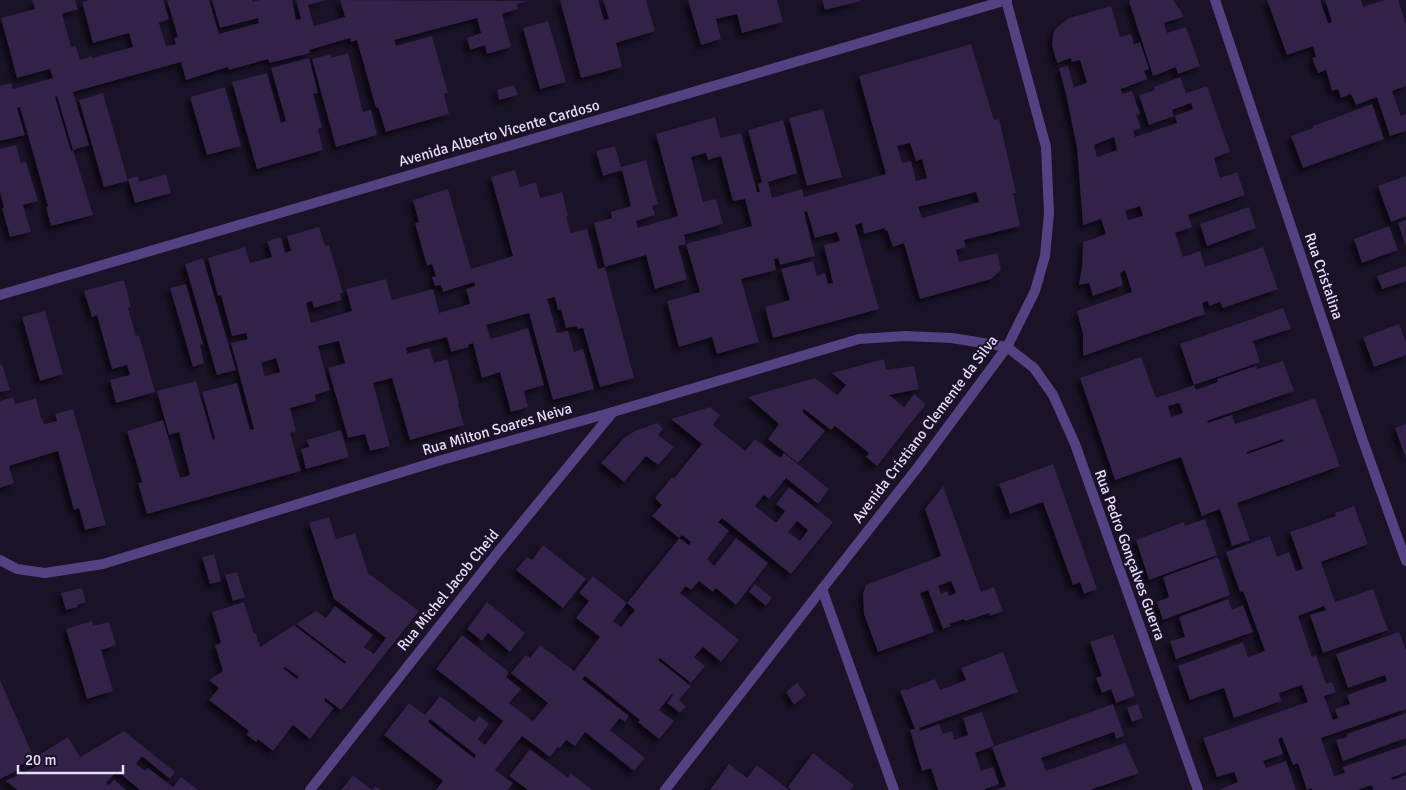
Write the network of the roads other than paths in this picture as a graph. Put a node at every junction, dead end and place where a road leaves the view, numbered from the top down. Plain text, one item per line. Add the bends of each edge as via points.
1 (1006, 0) edge
2 (1215, 0) edge
3 (0, 295) edge
4 (1007, 347) junction
5 (613, 412) junction
6 (0, 560) edge
7 (1406, 561) edge
8 (822, 589) junction
9 (310, 790) edge
10 (666, 790) edge
11 (894, 790) edge
12 (1198, 790) edge

1 - 3 street, Avenida Alberto Vicente Cardoso
1 - 4 street, Avenida Cristiano Clemente da Silva via 1046,147 1049,213 1045,256 1035,291
2 - 7 street, Rua Cristalina
4 - 5 street, Rua Milton Soares Neiva via 952,338 905,336 859,339
4 - 8 street, Avenida Cristiano Clemente da Silva
4 - 12 street, Rua Pedro Gonçalves Guerra via 1039,375 1053,395 1075,444
5 - 6 street, Rua Milton Soares Neiva via 438,461 103,564 45,573 17,570
5 - 9 street, Rua Michel Jacob Cheid
8 - 10 street, Avenida Cristiano Clemente da Silva
8 - 11 street

